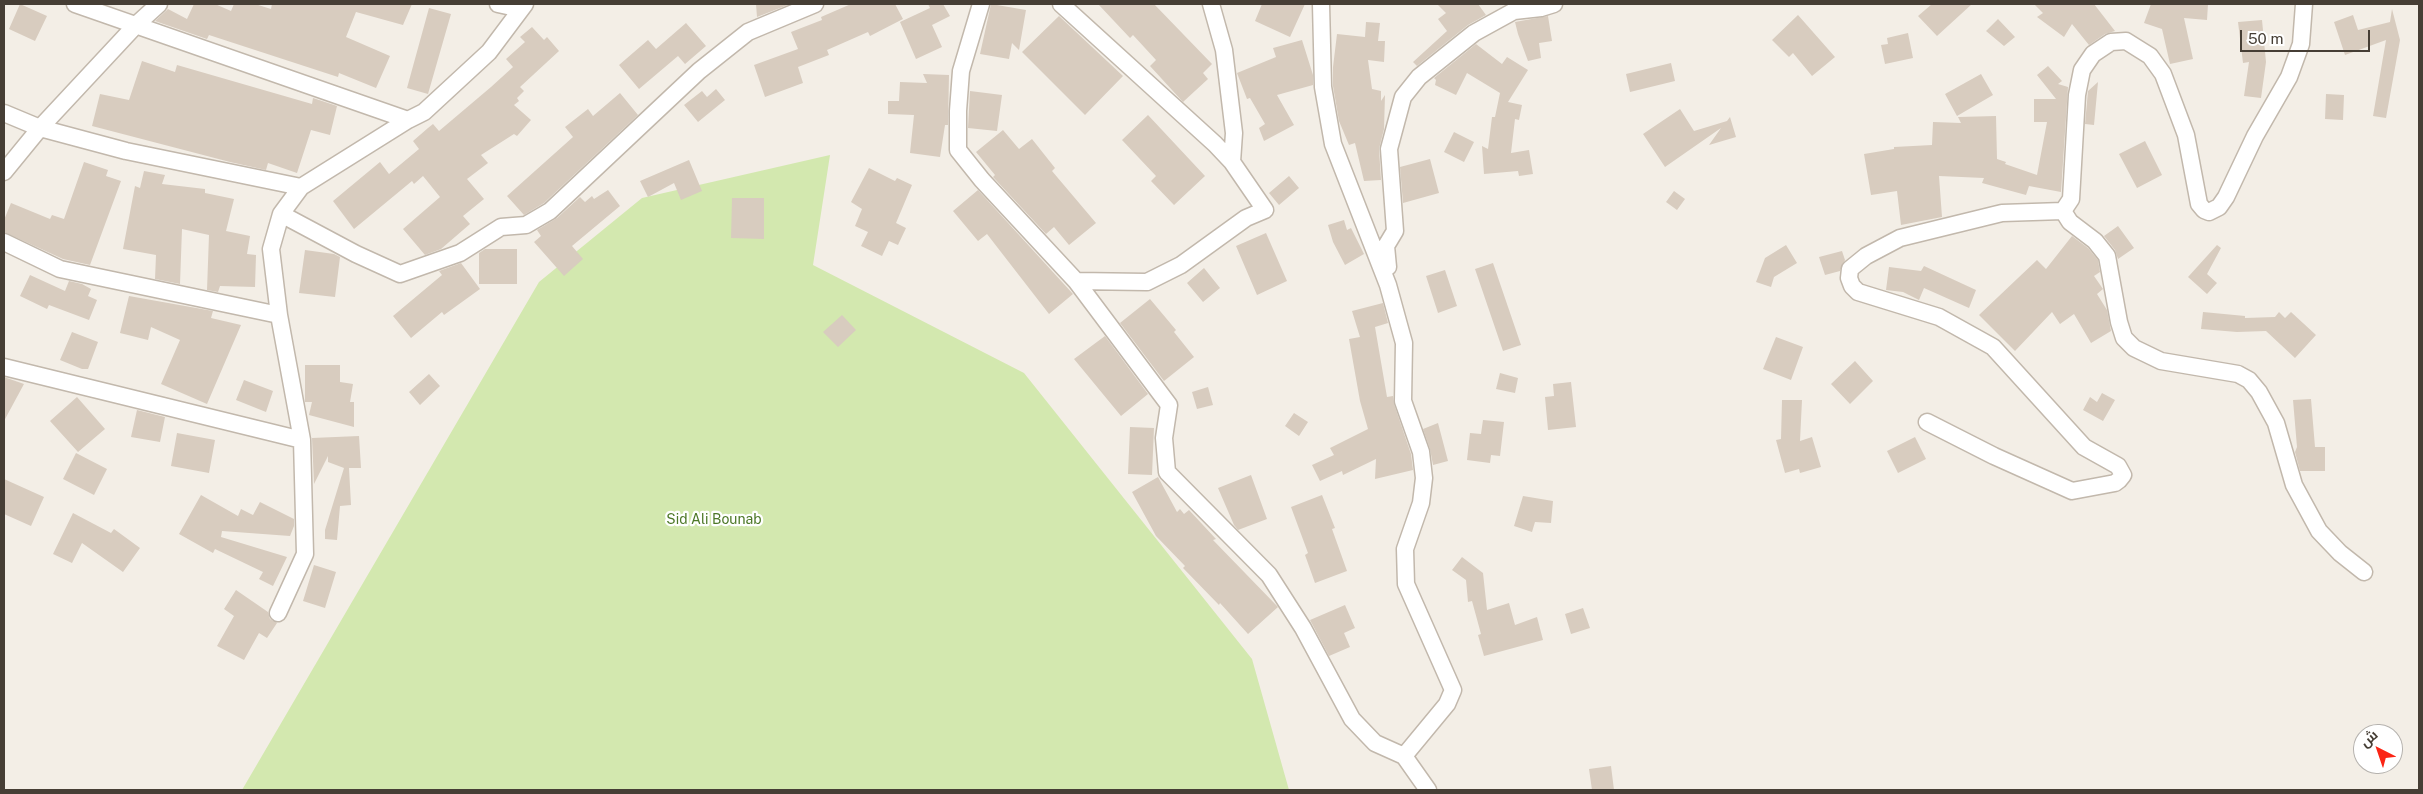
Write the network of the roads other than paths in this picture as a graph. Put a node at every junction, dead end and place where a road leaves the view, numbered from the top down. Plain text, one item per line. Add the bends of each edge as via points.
1 (75, 4) edge
2 (159, 4) edge
3 (498, 4) edge
4 (815, 4) edge
5 (981, 4) edge
6 (1061, 4) edge
7 (1211, 4) edge
8 (1321, 4) edge
9 (1554, 4) edge
10 (2304, 4) edge
11 (523, 7) edge
12 (136, 25) junction
13 (4, 113) edge
14 (408, 120) junction
15 (40, 128) junction
16 (1232, 162) junction
17 (4, 172) edge
18 (301, 187) junction
19 (2063, 211) junction
20 (281, 214) junction
21 (4, 242) edge
22 (1076, 280) junction
23 (1388, 285) junction
24 (279, 315) junction
25 (4, 367) edge
26 (1927, 422) dead end
27 (302, 440) junction
28 (2364, 572) dead end
29 (278, 613) dead end
30 (1404, 756) junction
31 (1428, 790) edge

1 - 12 street
2 - 12 street
3 - 11 street
4 - 20 street via 748,32 699,71 550,211 526,225 500,227 460,253 400,274
5 - 22 street via 962,70 958,150
6 - 16 street
7 - 16 street via 1224,50 1234,133
8 - 23 street via 1323,87 1334,144
9 - 23 street via 1514,11 1474,33 1419,77 1403,97 1389,149 1395,231 1386,246
10 - 19 street via 2301,44 2289,77 2254,136 2226,197 2209,212 2199,204 2186,135 2163,74 2150,56 2126,41 2111,42 2093,54 2082,70 2077,95 2070,199
11 - 14 street via 489,52 424,112
12 - 14 street
12 - 15 street
13 - 15 street
14 - 18 street
15 - 17 street
15 - 18 street via 126,151
16 - 22 street via 1265,210 1246,218 1181,265 1147,282
18 - 20 street
19 - 26 street via 2002,213 1900,238 1866,256 1850,269 1849,278 1858,292 1939,317 1993,347 2084,447 2118,466 2123,475 2115,483 2072,491
19 - 28 street via 2070,222 2107,256 2119,322 2124,338 2134,348 2161,361 2238,374 2249,380 2276,423 2294,486 2319,531
20 - 24 street via 271,249
21 - 24 street via 60,269
22 - 30 street via 1168,405 1164,438 1167,472 1269,575 1352,719 1375,743
23 - 30 street via 1404,343 1403,401 1421,452 1424,478 1421,503 1405,549 1406,584 1453,690 1447,704
24 - 27 street
25 - 27 street
27 - 29 street via 305,554
30 - 31 street

